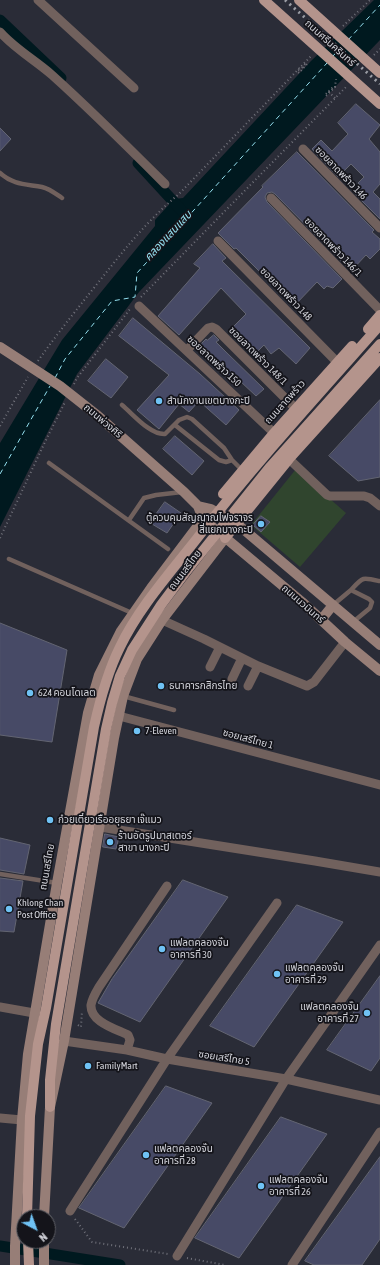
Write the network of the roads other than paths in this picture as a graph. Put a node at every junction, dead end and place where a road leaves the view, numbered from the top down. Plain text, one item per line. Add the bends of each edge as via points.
1 (38, 0) edge
2 (264, 0) edge
3 (299, 0) edge
4 (0, 32) edge
5 (380, 73) edge
6 (134, 88) dead end
7 (380, 104) edge
8 (303, 149) dead end
9 (0, 173) edge
10 (165, 184) dead end
11 (62, 198) dead end
12 (271, 198) dead end
13 (380, 228) edge
14 (218, 241) dead end
15 (136, 304) road end
16 (380, 310) edge
17 (380, 315) edge
18 (380, 325) edge
19 (380, 344) edge
20 (0, 347) edge
21 (187, 350) junction
22 (379, 360) edge
23 (337, 362) junction
24 (122, 405) dead end
25 (296, 409) junction
26 (175, 425) junction
27 (274, 433) junction
28 (289, 459) junction
29 (232, 460) junction
30 (49, 463) dead end
31 (242, 470) junction
32 (184, 492) junction
33 (198, 506) junction
34 (380, 506) edge
35 (211, 509) junction
36 (203, 519) junction
37 (129, 520) junction
38 (236, 523) junction
39 (225, 538) junction
40 (168, 549) dead end
41 (9, 559) dead end
42 (379, 581) dead end
43 (351, 590) junction
44 (334, 605) junction
45 (132, 613) junction
46 (162, 620) junction
47 (321, 620) junction
48 (353, 622) junction
49 (345, 642) junction
50 (380, 645) edge
51 (220, 647) junction
52 (242, 658) junction
53 (258, 666) junction
54 (210, 667) dead end
55 (380, 671) edge
56 (232, 679) dead end
57 (248, 686) dead end
58 (124, 696) junction
59 (174, 710) dead end
60 (119, 716) junction
61 (376, 784) edge
62 (100, 827) junction
63 (380, 872) edge
64 (0, 874) edge
65 (57, 883) junction
66 (167, 886) dead end
67 (276, 903) dead end
68 (380, 945) edge
69 (0, 1007) edge
70 (34, 1013) junction
71 (64, 1041) junction
72 (127, 1050) junction
73 (167, 1059) junction
74 (286, 1079) junction
75 (380, 1100) edge
76 (50, 1107) junction
77 (0, 1118) edge
78 (22, 1120) junction
79 (380, 1132) edge
80 (27, 1209) edge
81 (44, 1209) edge
82 (70, 1211) road end
83 (28, 1249) edge
84 (44, 1249) edge
85 (177, 1256) road end
86 (15, 1265) edge
87 (29, 1265) edge
88 (44, 1265) edge
89 (292, 1265) edge

1 - 6 street
2 - 7 main road, ถนนศรีนครินทร์
3 - 5 main road, ถนนศรีนครินทร์
4 - 10 street via 98,117
8 - 13 street, ซอยลาดพร้าว 146
9 - 11 lane via 11,181 47,188
12 - 16 street, ซอยลาดพร้าว 146/1
14 - 23 street, ซอยลาดพร้าว 148
15 - 21 street, ซอยลาดพร้าว 150
17 - 23 main road, ถนนลาดพร้าว
18 - 80 main road via 260,460 174,567 134,623 120,646 109,672 94,728 38,1044 30,1116
19 - 76 main road via 268,468 239,504 164,600 132,650 120,676 106,729 71,930 56,1024
20 - 32 main road, ถนนพ่วงศิริ via 69,393
21 - 25 street, ซอยลาดพร้าว 148/1 via 208,328 216,329
21 - 27 street, ซอยลาดพร้าว 150
22 - 28 main road
23 - 25 main road, ถนนลาดพร้าว
24 - 26 lane via 153,432 165,434
25 - 27 main road, ถนนลาดพร้าว
26 - 29 lane via 219,460
26 - 29 lane via 184,417 192,420 224,448
27 - 31 main road, ถนนลาดพร้าว
28 - 34 street via 330,496 364,496
28 - 38 main road
29 - 31 lane
30 - 37 lane
31 - 35 main road, ถนนลาดพร้าว
32 - 33 main road, ถนนพ่วงศิริ
32 - 37 lane via 144,498
33 - 35 main road
33 - 36 main road, ถนนพ่วงศิริ
35 - 36 main road, ถนนเสรีไทย
35 - 38 main road
36 - 39 main road, ถนนพ่วงศิริ
36 - 45 main road, ถนนเสรีไทย
37 - 40 lane
38 - 39 main road, ถนนเสรีไทย
38 - 44 main road, ถนนนวมินทร์
39 - 46 main road, ถนนเสรีไทย
39 - 47 main road, ถนนนวมินทร์
41 - 45 lane
42 - 43 lane via 366,578
43 - 44 lane
43 - 48 lane via 372,602 370,608
44 - 47 main road
44 - 48 main road, ถนนนวมินทร์
45 - 65 main road, ถนนเสรีไทย via 110,652 93,692 83,734
46 - 51 street
46 - 58 main road, ถนนเสรีไทย via 137,659
47 - 49 main road, ถนนนวมินทร์
48 - 50 main road, ถนนนวมินทร์
49 - 53 street via 309,686
49 - 55 main road, ถนนนวมินทร์
51 - 52 street
51 - 54 street
52 - 53 street
52 - 56 street
53 - 57 street
58 - 59 lane
58 - 60 main road, ถนนเสรีไทย
60 - 61 street, ซอยเสรีไทย 1
60 - 62 main road, ถนนเสรีไทย
62 - 63 street
62 - 71 main road, ถนนเสรีไทย
64 - 65 lane
65 - 70 main road, ถนนเสรีไทย
66 - 72 street via 99,987 91,1004 98,1020 128,1035 130,1040
67 - 73 street
68 - 74 street
69 - 70 street
70 - 78 main road, ถนนเสรีไทย
71 - 72 street, ซอยเสรีไทย 5
71 - 76 main road, ถนนเสรีไทย
72 - 73 street, ซอยเสรีไทย 5
73 - 74 street, ซอยเสรีไทย 5
73 - 82 street
74 - 75 street, ซอยเสรีไทย 5
74 - 85 street
76 - 81 main road, ถนนเสรีไทย
77 - 78 street
78 - 86 main road, ถนนเสรีไทย
79 - 89 street
83 - 87 main road
84 - 88 main road

